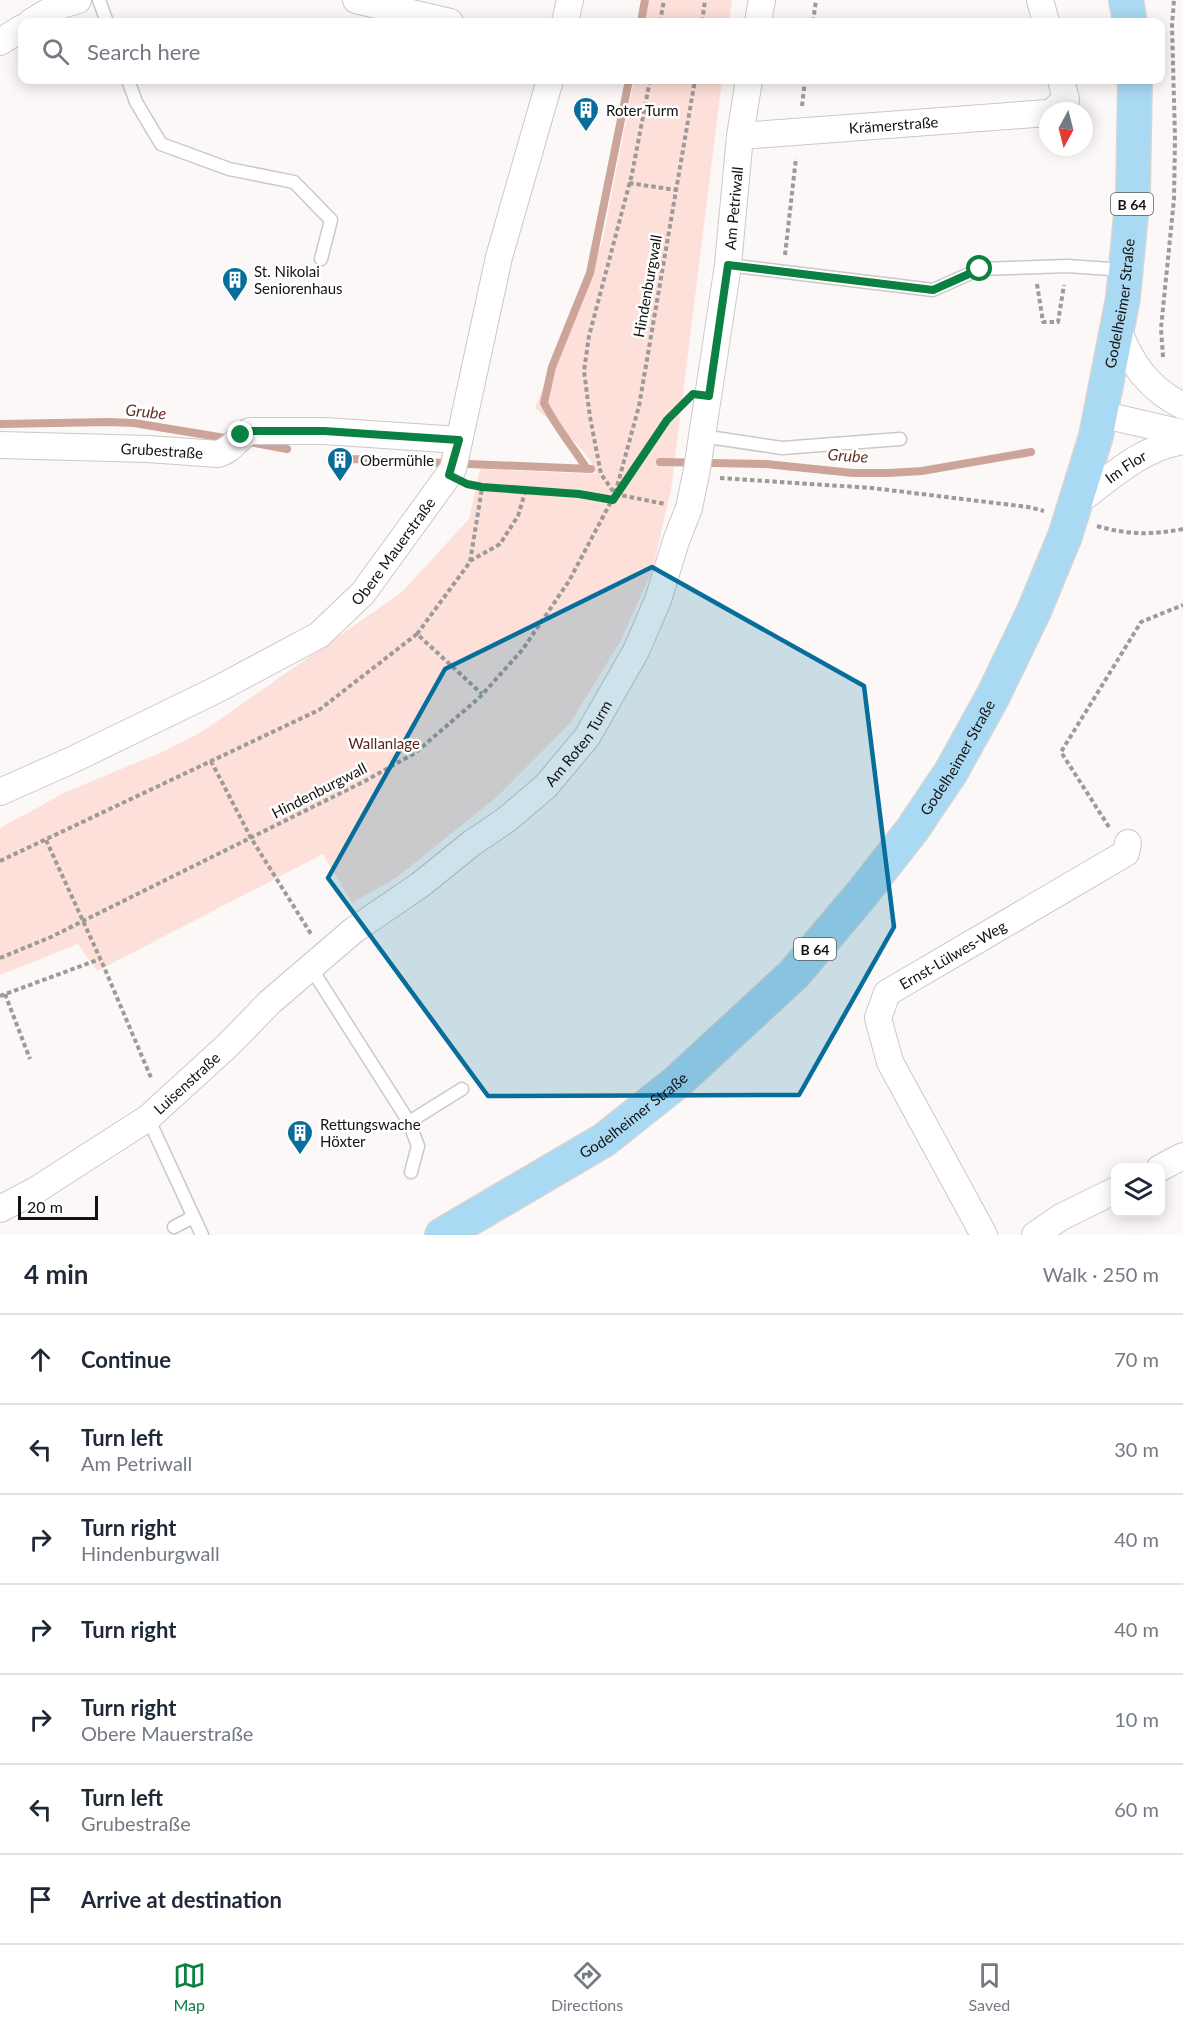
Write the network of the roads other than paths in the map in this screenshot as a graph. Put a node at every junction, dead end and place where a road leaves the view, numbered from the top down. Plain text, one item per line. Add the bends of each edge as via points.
1 (99, 0) edge
2 (356, 0) edge
3 (570, 0) edge
4 (762, 0) edge
5 (1040, 0) edge
6 (1126, 0) edge
7 (63, 2) edge
8 (37, 18) edge
9 (106, 18) edge
10 (433, 18) edge
11 (566, 18) edge
12 (759, 18) edge
13 (1045, 18) edge
14 (1129, 18) edge
15 (18, 31) edge
16 (0, 42) edge
17 (129, 84) edge
18 (549, 84) edge
19 (748, 84) edge
20 (1062, 84) edge
21 (1136, 84) edge
22 (1063, 102) edge
23 (1039, 114) edge
24 (740, 136) junction
25 (321, 259) dead end
26 (728, 265) junction
27 (1126, 270) junction
28 (1118, 328) junction
29 (1183, 406) edge
30 (1100, 414) junction
31 (1183, 433) edge
32 (900, 439) dead end
33 (1183, 441) edge
34 (0, 445) edge
35 (698, 460) junction
36 (454, 461) junction
37 (1071, 520) junction
38 (0, 792) edge
39 (1127, 848) road end
40 (354, 930) joint
41 (318, 962) junction
42 (462, 1089) dead end
43 (156, 1112) junction
44 (409, 1122) junction
45 (1183, 1156) edge
46 (1165, 1165) edge
47 (411, 1172) dead end
48 (1111, 1192) edge
49 (0, 1209) edge
50 (193, 1217) junction
51 (174, 1227) dead end
52 (202, 1235) edge
53 (442, 1235) edge
54 (984, 1235) edge
55 (1035, 1235) edge

1 - 9 lane
2 - 10 street
3 - 11 street
4 - 12 street
5 - 13 street
6 - 14 main road
7 - 8 street
15 - 16 street
17 - 25 lane via 161,144 229,169 294,182 331,220
18 - 36 street, Obere Mauerstraße via 500,257
19 - 24 street, Am Petriwall
20 - 22 street via 1066,99
21 - 27 main road, Godelheimer Straße / B 64
23 - 24 street, Krämerstraße
24 - 26 street, Am Petriwall
26 - 27 lane via 933,290 980,269 1067,266
26 - 35 street, Am Petriwall
27 - 28 main road, Godelheimer Straße / B 64
28 - 29 street via 1140,373 1161,393
28 - 30 main road, Godelheimer Straße / B 64
30 - 31 street
30 - 37 main road, Godelheimer Straße / B 64
32 - 35 lane via 782,448
33 - 37 street, Im Flor via 1144,454 1121,469
34 - 36 street, Grubestraße via 218,454 250,431 324,431
35 - 40 street, Am Roten Turm via 689,508 658,600 636,651 587,737 546,786 506,820
36 - 38 street, Obere Mauerstraße via 363,593 319,635 216,690
37 - 53 main road, Godelheimer Straße / B 64 via 1034,611 951,772 905,839 794,974 677,1082 604,1140
39 - 54 street, Ernst-Lülwes-Weg via 887,993 884,1001 878,1018 890,1062
40 - 41 street, Luisenstraße
41 - 43 street, Luisenstraße via 270,1002
41 - 44 lane
42 - 44 lane
43 - 49 street, Luisenstraße
43 - 50 lane
44 - 47 lane via 418,1146
45 - 46 street
48 - 55 street via 1061,1217
50 - 51 lane
50 - 52 lane

